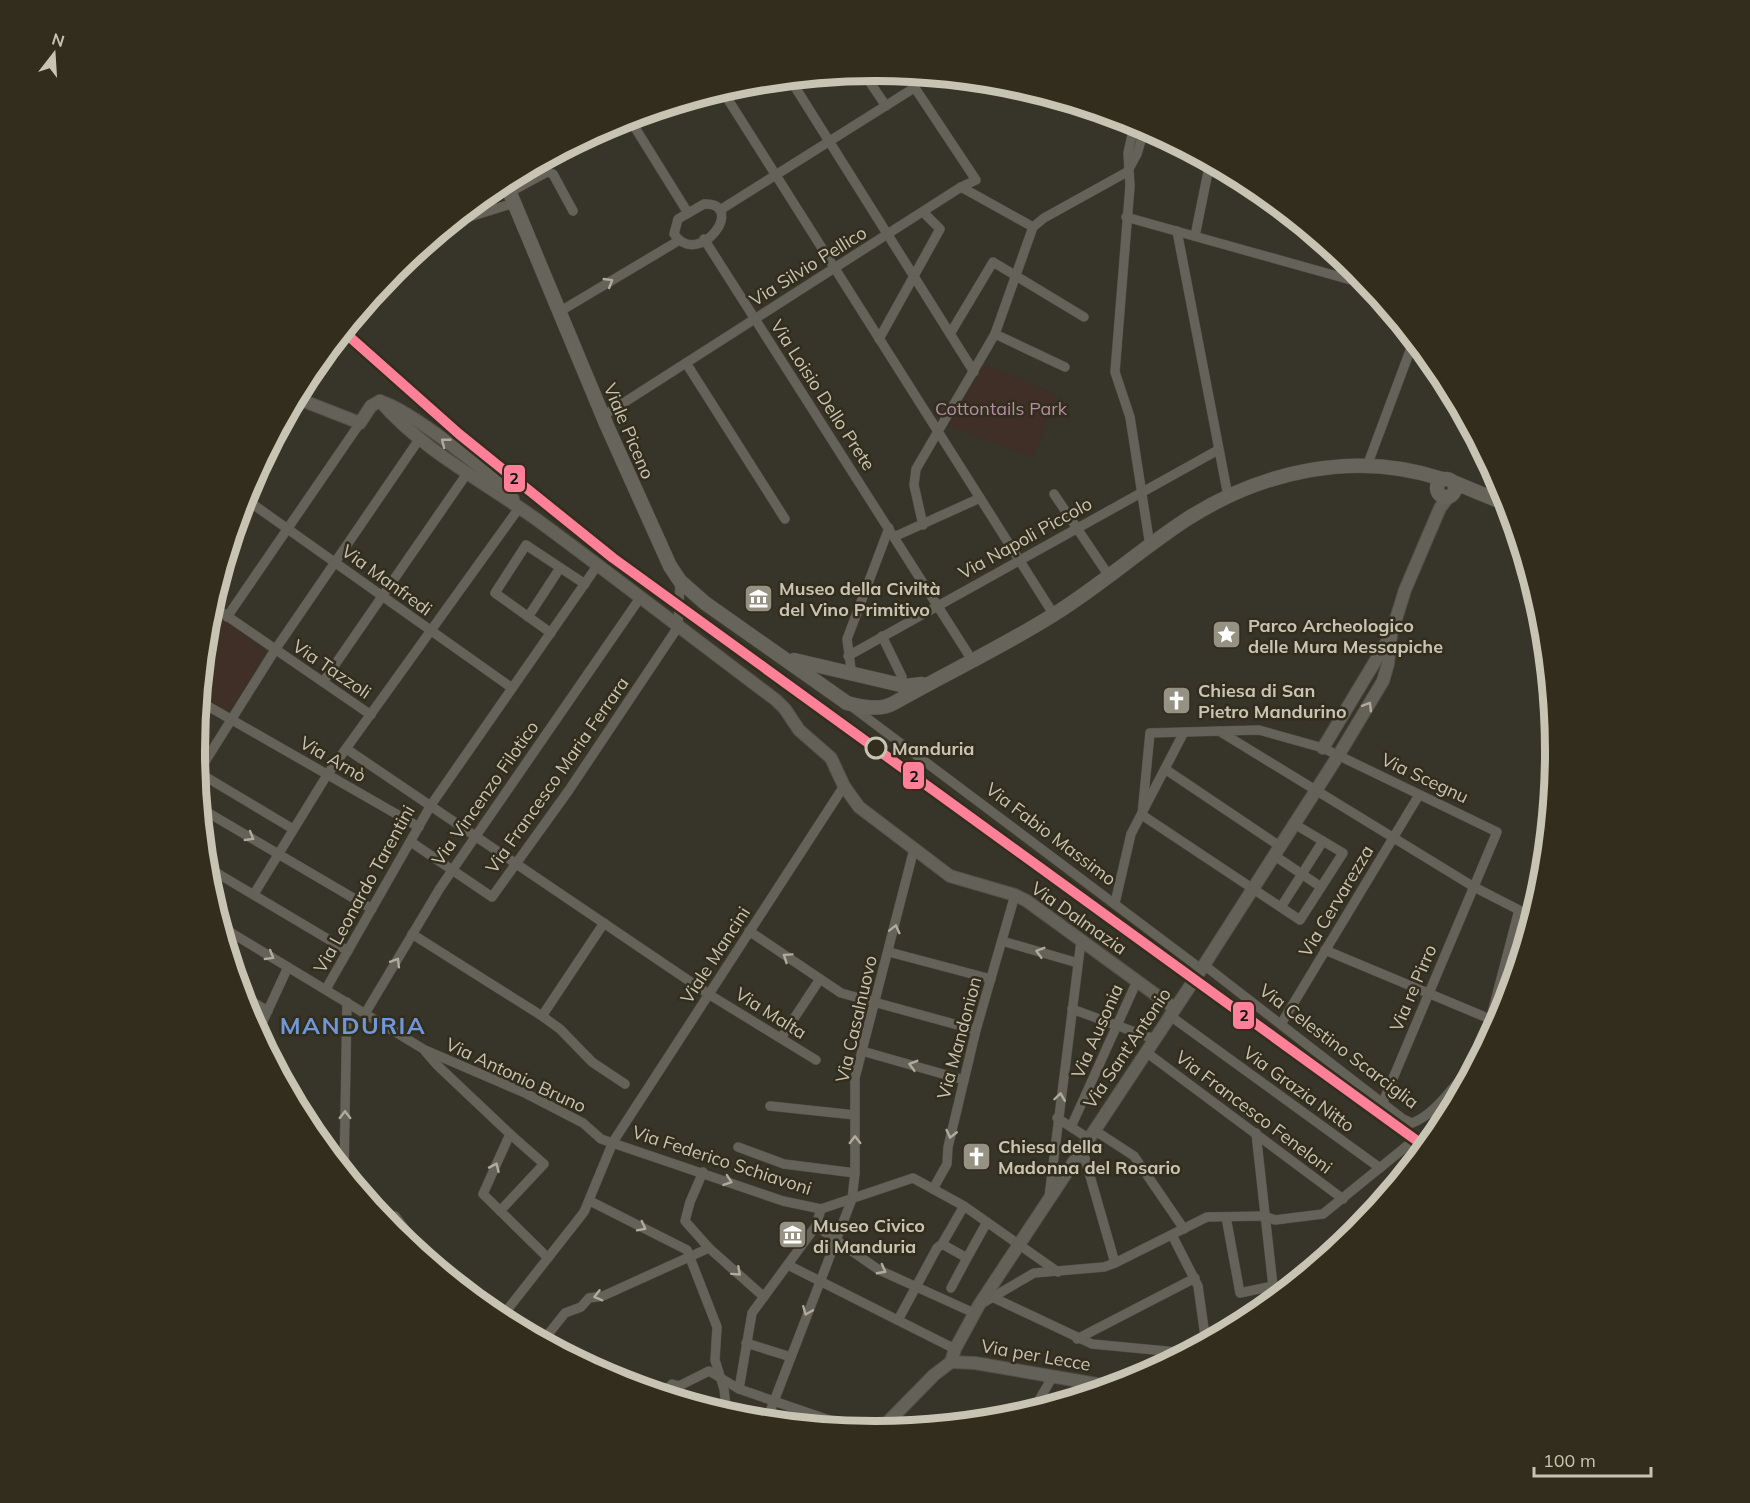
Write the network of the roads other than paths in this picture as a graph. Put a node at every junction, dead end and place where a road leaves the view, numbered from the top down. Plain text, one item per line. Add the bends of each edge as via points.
1 (869, 81) edge
2 (911, 82) edge
3 (794, 86) edge
4 (914, 88) junction
5 (727, 98) edge
6 (886, 106) junction
7 (634, 126) edge
8 (1133, 133) edge
9 (1142, 136) edge
10 (828, 141) junction
11 (1208, 170) edge
12 (1127, 172) junction
13 (775, 174) junction
14 (962, 187) junction
15 (510, 192) edge
16 (493, 201) edge
17 (720, 210) junction
18 (573, 211) dead end
19 (923, 212) junction
20 (688, 213) junction
21 (1126, 217) junction
22 (1033, 227) junction
23 (1177, 231) junction
24 (888, 234) junction
25 (1195, 236) junction
26 (704, 239) junction
27 (678, 241) junction
28 (834, 268) junction
29 (915, 276) junction
30 (1014, 277) junction
31 (1352, 280) edge
32 (559, 312) junction
33 (1084, 317) dead end
34 (754, 319) junction
35 (950, 334) junction
36 (995, 334) junction
37 (879, 339) junction
38 (1411, 348) edge
39 (686, 363) junction
40 (1065, 367) dead end
41 (974, 372) junction
42 (303, 401) edge
43 (380, 401) junction
44 (603, 416) junction
45 (360, 423) junction
46 (938, 430) junction
47 (420, 438) junction
48 (1218, 450) junction
49 (1367, 466) junction
50 (468, 472) junction
51 (1446, 488) junction
52 (1140, 493) junction
53 (1054, 494) dead end
54 (1228, 496) junction
55 (980, 498) junction
56 (1496, 501) edge
57 (253, 504) edge
58 (519, 508) junction
59 (785, 519) dead end
60 (923, 525) junction
61 (288, 528) junction
62 (889, 528) junction
63 (1077, 528) junction
64 (896, 536) junction
65 (1150, 546) junction
66 (1020, 560) junction
67 (335, 562) junction
68 (597, 566) junction
69 (560, 568) junction
70 (1109, 576) junction
71 (680, 581) junction
72 (585, 584) junction
73 (382, 596) junction
74 (640, 598) junction
75 (939, 604) junction
76 (219, 611) edge
77 (1054, 615) junction
78 (227, 617) junction
79 (528, 617) junction
80 (678, 627) junction
81 (431, 632) junction
82 (551, 633) junction
83 (1391, 635) junction
84 (882, 636) junction
85 (274, 650) junction
86 (776, 654) junction
87 (848, 656) junction
88 (972, 660) junction
89 (829, 670) junction
90 (852, 675) junction
91 (902, 677) dead end
92 (322, 682) junction
93 (887, 683) junction
94 (930, 683) junction
95 (824, 686) junction
96 (512, 688) junction
97 (846, 703) junction
98 (206, 705) edge
99 (890, 705) junction
100 (370, 715) junction
101 (230, 719) junction
102 (879, 726) junction
103 (1219, 731) junction
104 (1184, 732) junction
105 (1323, 748) junction
106 (348, 750) junction
107 (1338, 756) junction
108 (205, 760) edge
109 (1165, 769) junction
110 (327, 775) junction
111 (206, 778) edge
112 (844, 786) junction
113 (1316, 792) junction
114 (1419, 795) junction
115 (431, 805) junction
116 (208, 812) edge
117 (1142, 814) junction
118 (1296, 825) junction
119 (419, 827) junction
120 (293, 829) junction
121 (477, 835) junction
122 (1394, 837) junction
123 (1323, 841) junction
124 (411, 842) junction
125 (914, 849) junction
126 (1278, 851) junction
127 (279, 854) junction
128 (516, 862) junction
129 (452, 870) junction
130 (215, 872) edge
131 (1302, 874) junction
132 (1321, 887) junction
133 (1474, 887) junction
134 (1253, 889) junction
135 (254, 894) junction
136 (1016, 895) junction
137 (1115, 903) junction
138 (1281, 907) junction
139 (372, 909) junction
140 (604, 923) junction
141 (749, 931) junction
142 (229, 932) edge
143 (412, 934) junction
144 (1002, 941) junction
145 (1081, 941) junction
146 (1325, 950) junction
147 (348, 951) junction
148 (889, 952) junction
149 (1077, 963) junction
150 (1203, 967) junction
151 (288, 968) junction
152 (820, 979) junction
153 (991, 979) junction
154 (1137, 981) junction
155 (326, 989) junction
156 (1429, 994) junction
157 (710, 995) junction
158 (348, 1002) junction
159 (876, 1002) junction
160 (254, 1003) edge
161 (1072, 1009) junction
162 (268, 1011) junction
163 (1172, 1011) junction
164 (366, 1012) junction
165 (1491, 1015) edge
166 (542, 1016) junction
167 (1490, 1018) edge
168 (263, 1022) edge
169 (1281, 1024) junction
170 (1118, 1025) junction
171 (976, 1030) junction
172 (781, 1038) junction
173 (1154, 1039) junction
174 (425, 1050) junction
175 (862, 1051) junction
176 (1146, 1052) junction
177 (816, 1060) dead end
178 (1463, 1074) edge
179 (964, 1080) junction
180 (625, 1084) dead end
181 (1383, 1102) junction
182 (770, 1106) dead end
183 (855, 1115) junction
184 (1057, 1118) junction
185 (1071, 1127) junction
186 (1256, 1133) junction
187 (510, 1134) junction
188 (1088, 1139) junction
189 (613, 1142) junction
190 (1408, 1145) dead end
191 (738, 1147) dead end
192 (344, 1162) edge
193 (1380, 1168) junction
194 (703, 1172) junction
195 (855, 1173) junction
196 (933, 1189) junction
197 (1049, 1197) junction
198 (852, 1198) junction
199 (1343, 1199) junction
200 (590, 1201) junction
201 (964, 1206) junction
202 (821, 1209) junction
203 (500, 1211) junction
204 (391, 1215) edge
205 (1263, 1216) junction
206 (1226, 1218) junction
207 (987, 1222) junction
208 (816, 1226) junction
209 (1184, 1229) junction
210 (406, 1231) edge
211 (1172, 1235) junction
212 (836, 1239) junction
213 (942, 1244) junction
214 (1019, 1244) junction
215 (709, 1248) junction
216 (691, 1256) junction
217 (967, 1257) junction
218 (548, 1258) junction
219 (1115, 1263) junction
220 (788, 1265) junction
221 (1058, 1272) junction
222 (1195, 1278) junction
223 (819, 1281) junction
224 (916, 1287) junction
225 (951, 1288) dead end
226 (764, 1297) junction
227 (992, 1297) junction
228 (976, 1309) junction
229 (506, 1312) edge
230 (898, 1320) junction
231 (1205, 1335) edge
232 (547, 1336) edge
233 (1077, 1339) junction
234 (746, 1343) junction
235 (955, 1349) junction
236 (1174, 1352) edge
237 (790, 1357) junction
238 (951, 1362) junction
239 (720, 1376) junction
240 (1053, 1376) junction
241 (1090, 1383) junction
242 (1096, 1384) edge
243 (1087, 1387) edge
244 (668, 1389) edge
245 (739, 1389) junction
246 (774, 1401) junction
247 (1038, 1402) edge
248 (725, 1405) edge
249 (769, 1413) edge
250 (831, 1421) edge
251 (888, 1422) edge

1 - 6 street
2 - 4 street
3 - 10 street
4 - 6 street
4 - 14 street via 976,180
5 - 13 street
6 - 10 street
7 - 20 street
8 - 12 street
9 - 12 street
10 - 13 street
10 - 24 street
11 - 25 street
12 - 21 street via 1130,186
12 - 22 street
13 - 17 street
13 - 28 street
14 - 19 street, Via Silvio Pellico
14 - 22 street
15 - 16 street
15 - 18 street via 547,172 553,174
15 - 32 main road, Viale Piceno
17 - 20 street via 704,204
17 - 26 street via 722,225
19 - 24 street, Via Silvio Pellico
19 - 29 street via 940,229
20 - 27 street via 674,226
21 - 23 street
21 - 52 street via 1115,372 1130,417
22 - 30 street
23 - 25 street
23 - 48 street
24 - 28 street, Via Silvio Pellico
24 - 29 street
25 - 31 street
26 - 27 street via 690,246
26 - 34 street, Via Loisio Dello Prete
32 -> 27 street
28 - 34 street, Via Silvio Pellico
28 - 37 street
29 - 35 street
29 - 37 street
30 - 33 street
30 - 35 street via 993,262
30 - 36 street
32 - 44 main road, Viale Piceno
34 - 39 street, Via Silvio Pellico
34 - 62 street, Via Loisio Dello Prete
35 - 41 street
36 - 40 street
36 - 41 street
37 - 46 street
38 - 49 street
39 - 44 street, Via Silvio Pellico
39 - 59 street
41 - 46 street
42 - 45 street
43 - 45 street via 371,406
43 - 47 street, Via Dalmazia
58 -> 43 street via 503,485 423,425
44 - 71 main road, Viale Piceno via 653,532
45 - 61 street
46 - 55 street
46 - 60 street via 914,477
47 - 50 street, Via Dalmazia
47 - 67 street
48 - 52 street, Via Napoli Piccolo
48 - 54 street
49 - 51 main road via 1418,472
49 - 54 main road via 1303,469
50 - 58 street, Via Dalmazia
50 - 73 street
51 - 56 main road via 1477,491
51 - 83 street
52 - 63 street, Via Napoli Piccolo
52 - 65 street
53 - 63 street
54 - 65 main road
55 - 60 street
55 - 66 street
57 - 61 street, Via Manfredi
58 - 68 street, Via Dalmazia
58 - 81 street
60 - 64 street
61 - 67 street, Via Manfredi
61 - 78 street
62 - 64 street, Via Loisio Dello Prete
62 - 87 street via 847,639
63 - 66 street, Via Napoli Piccolo
63 - 70 street
64 - 75 street, Via Loisio Dello Prete
65 - 70 main road
66 - 75 street, Via Napoli Piccolo
66 - 77 street
67 - 73 street, Via Manfredi
67 - 85 street
68 - 72 street, Via Leonardo Tarentini
68 - 74 street, Via Dalmazia
69 - 72 street
69 - 79 street
69 - 79 street via 526,545 495,593
70 - 77 main road
71 - 80 street
71 - 86 main road, Viale Piceno
72 - 82 street, Via Leonardo Tarentini
73 - 81 street, Via Manfredi
73 - 92 street
74 - 80 street, Via Dalmazia
74 - 121 street, Via Vincenzo Filotico
75 - 84 street, Via Napoli Piccolo
75 - 88 street, Via Loisio Dello Prete
76 - 78 street, Via Tazzoli
77 - 88 main road
78 - 85 street, Via Tazzoli
79 - 82 street
80 - 112 street, Via Dalmazia via 785,709 799,730 831,758
80 - 128 street, Via Francesco Maria Ferrara
81 - 96 street, Via Manfredi
81 - 100 street
82 - 96 street, Via Leonardo Tarentini
83 - 105 street
107 -> 83 street, Via Sant'Antonio via 1383,681
84 - 87 street, Via Napoli Piccolo
84 - 91 street
85 - 92 street, Via Tazzoli
85 - 101 street
86 - 89 main road
86 - 95 main road, Viale Piceno
87 - 90 street
88 - 94 main road
89 - 90 main road
89 - 95 main road via 822,675
90 - 93 main road
92 - 100 street, Via Tazzoli
93 - 94 main road
93 - 99 main road via 898,693
94 - 99 main road
95 - 97 main road, Viale Piceno
96 - 115 street, Via Leonardo Tarentini
97 - 99 main road
97 - 102 street, Via Fabio Massimo
98 - 101 street, Via Arnò
99 - 102 street via 880,713
100 - 106 street
101 - 108 street
101 - 110 street, Via Arnò
102 - 137 street, Via Fabio Massimo
103 - 104 street, Via Scegnu
103 - 105 street, Via Scegnu via 1259,730
103 - 113 street
104 - 109 street
104 - 117 street, Via Scegnu via 1150,733
105 - 107 street, Via Scegnu
106 - 110 street
106 - 115 street, Via Malta
107 - 113 street, Via Sant'Antonio
107 - 114 street, Via Scegnu
109 - 117 street
109 - 126 street
110 - 119 street, Via Arnò
110 - 120 street
111 - 120 street
112 - 125 street, Via Dalmazia via 858,807
112 - 141 street, Viale Mancini
113 - 118 street, Via Sant'Antonio
113 - 122 street
114 - 122 street, Via Cervarezza
114 - 133 street, Via Scegnu via 1497,831
115 - 119 street, Via Leonardo Tarentini
115 - 121 street, Via Malta
116 -> 127 street
117 - 134 street
117 - 137 street via 1131,834
118 - 123 street
118 - 126 street, Via Sant'Antonio
119 - 124 street, Via Leonardo Tarentini
120 - 127 street
121 - 128 street, Via Malta
121 - 129 street, Via Vincenzo Filotico
122 - 133 street
122 - 146 street, Via Cervarezza
123 - 131 street
123 - 132 street via 1342,854
124 - 129 street, Via Francesco Maria Ferrara
124 - 139 street, Via Leonardo Tarentini
125 - 136 street, Via Dalmazia via 950,876
148 -> 125 street, Via Casalnuovo
126 - 131 street
126 - 134 street, Via Sant'Antonio
127 - 135 street
127 - 139 street
128 - 129 street, Via Francesco Maria Ferrara via 492,897
128 - 140 street, Via Malta
129 - 143 street, Via Vincenzo Filotico
130 - 135 street
131 - 132 street
131 - 138 street
132 - 138 street via 1300,920
133 - 156 street, Via re Pirro
133 - 165 street via 1519,910
134 - 138 street
134 - 150 street, Via Sant'Antonio
135 - 147 street
136 - 144 street, Via Mandonion
136 - 145 street, Via Dalmazia
137 - 150 street, Via Fabio Massimo
139 - 147 street, Via Leonardo Tarentini
140 - 157 street, Via Malta
140 - 166 street
152 -> 141 street
141 - 157 street, Viale Mancini
142 -> 151 street, Via Antonio Bruno
164 -> 143 street, Via Vincenzo Filotico
143 - 166 street
149 -> 144 street
144 - 153 street, Via Mandonion
145 - 149 street
145 - 154 street, Via Dalmazia
146 - 156 street
146 - 169 street, Via Cervarezza
147 - 155 street, Via Leonardo Tarentini
148 - 153 street
148 - 159 street, Via Casalnuovo
149 - 161 street
150 - 163 street, Via Sant'Antonio
150 - 169 street, Via Celestino Scarciglia
151 - 155 street, Via Antonio Bruno
151 - 162 street
152 - 159 street via 841,993
152 - 172 street
153 - 171 street, Via Mandonion
154 - 163 street, Via Dalmazia
154 - 170 street, Via Ausonia
155 - 158 street, Via Antonio Bruno
156 - 167 street
156 - 181 street, Via re Pirro
157 - 172 street, Via Malta
157 - 189 street, Viale Mancini
158 - 164 street, Via Antonio Bruno
192 -> 158 street
159 - 171 street
159 - 175 street, Via Casalnuovo
160 - 162 street
161 - 170 street
184 -> 161 street
162 - 168 street
163 - 173 street, Via Sant'Antonio
163 - 193 street, Via Grazia Nitto
164 - 174 street, Via Antonio Bruno
166 - 180 street via 592,1062
169 - 181 street, Via Celestino Scarciglia
170 - 173 street
170 - 185 street, Via Ausonia
171 - 179 street, Via Mandonion
172 - 177 street, Via Malta
173 - 176 street, Via Sant'Antonio
174 - 187 street
174 - 189 street, Via Antonio Bruno via 525,1093 583,1123 601,1139
179 -> 175 street
175 - 183 street, Via Casalnuovo via 855,1078
176 - 186 street, Via Francesco Feneloni
176 - 188 street, Via Sant'Antonio
178 - 181 street, Via Celestino Scarciglia via 1425,1118 1412,1123
179 -> 196 street, Via Mandonion via 947,1164
182 - 183 street
195 -> 183 street, Via Casalnuovo
184 - 185 street
184 - 197 street
185 - 188 street
186 - 199 street, Via Francesco Feneloni
186 - 205 street
203 -> 187 street via 483,1194
187 - 203 street via 544,1164
188 - 197 street, Via Sant'Antonio
188 - 209 street via 1134,1156
188 - 219 street
189 - 194 street, Via Federico Schiavoni
189 - 200 street, Viale Mancini
190 - 193 street
191 - 195 street via 784,1164
193 - 199 street
194 -> 202 street, Via Federico Schiavoni via 783,1201
194 - 215 street via 685,1221
195 - 198 street, Via Casalnuovo
196 - 198 street via 913,1178
196 - 201 street
197 - 214 street, Via Sant'Antonio
198 - 202 street
198 - 212 street, Via Casalnuovo
199 - 205 street via 1315,1216 1275,1220
200 -> 216 street via 687,1250
200 - 218 street, Viale Mancini
201 - 207 street
201 - 213 street
202 - 208 street
203 - 218 street
204 - 210 street
205 - 206 street
205 - 206 street via 1273,1286 1240,1293
206 - 209 street via 1207,1217
207 - 214 street
207 - 217 street
208 - 212 street
208 - 220 street
209 - 211 street
211 - 219 street
211 - 222 street
212 - 223 street, Via Casalnuovo
212 -> 224 street via 879,1270
213 - 217 street
213 - 224 street
214 - 221 street
214 - 228 street, Via Sant'Antonio
215 - 216 street
215 -> 226 street
216 -> 232 street via 603,1296 589,1298 581,1307 565,1313
216 - 239 street via 717,1327 715,1360
217 - 225 street
218 - 229 street, Viale Mancini
219 - 221 street
220 - 223 street
220 - 226 street
221 - 227 street via 1034,1273
222 - 231 street
222 - 233 street
223 - 230 street
223 -> 237 street, Via Casalnuovo
224 - 228 street
224 - 230 street
226 - 234 street via 752,1313
227 - 228 street
227 - 233 street
228 - 235 street, Via Sant'Antonio
230 - 235 street
233 - 236 street via 1092,1344
234 - 237 street
234 - 245 street
235 - 238 street, Via Sant'Antonio
237 - 246 street, Via Casalnuovo
238 - 240 street, Via per Lecce
238 - 251 street
239 - 244 street via 709,1371
239 - 245 street
239 - 248 street
240 - 241 street, Via per Lecce
240 - 247 street
241 - 242 street, Via per Lecce
241 - 243 street
245 - 246 street
246 - 249 street, Via Casalnuovo
246 - 250 street

